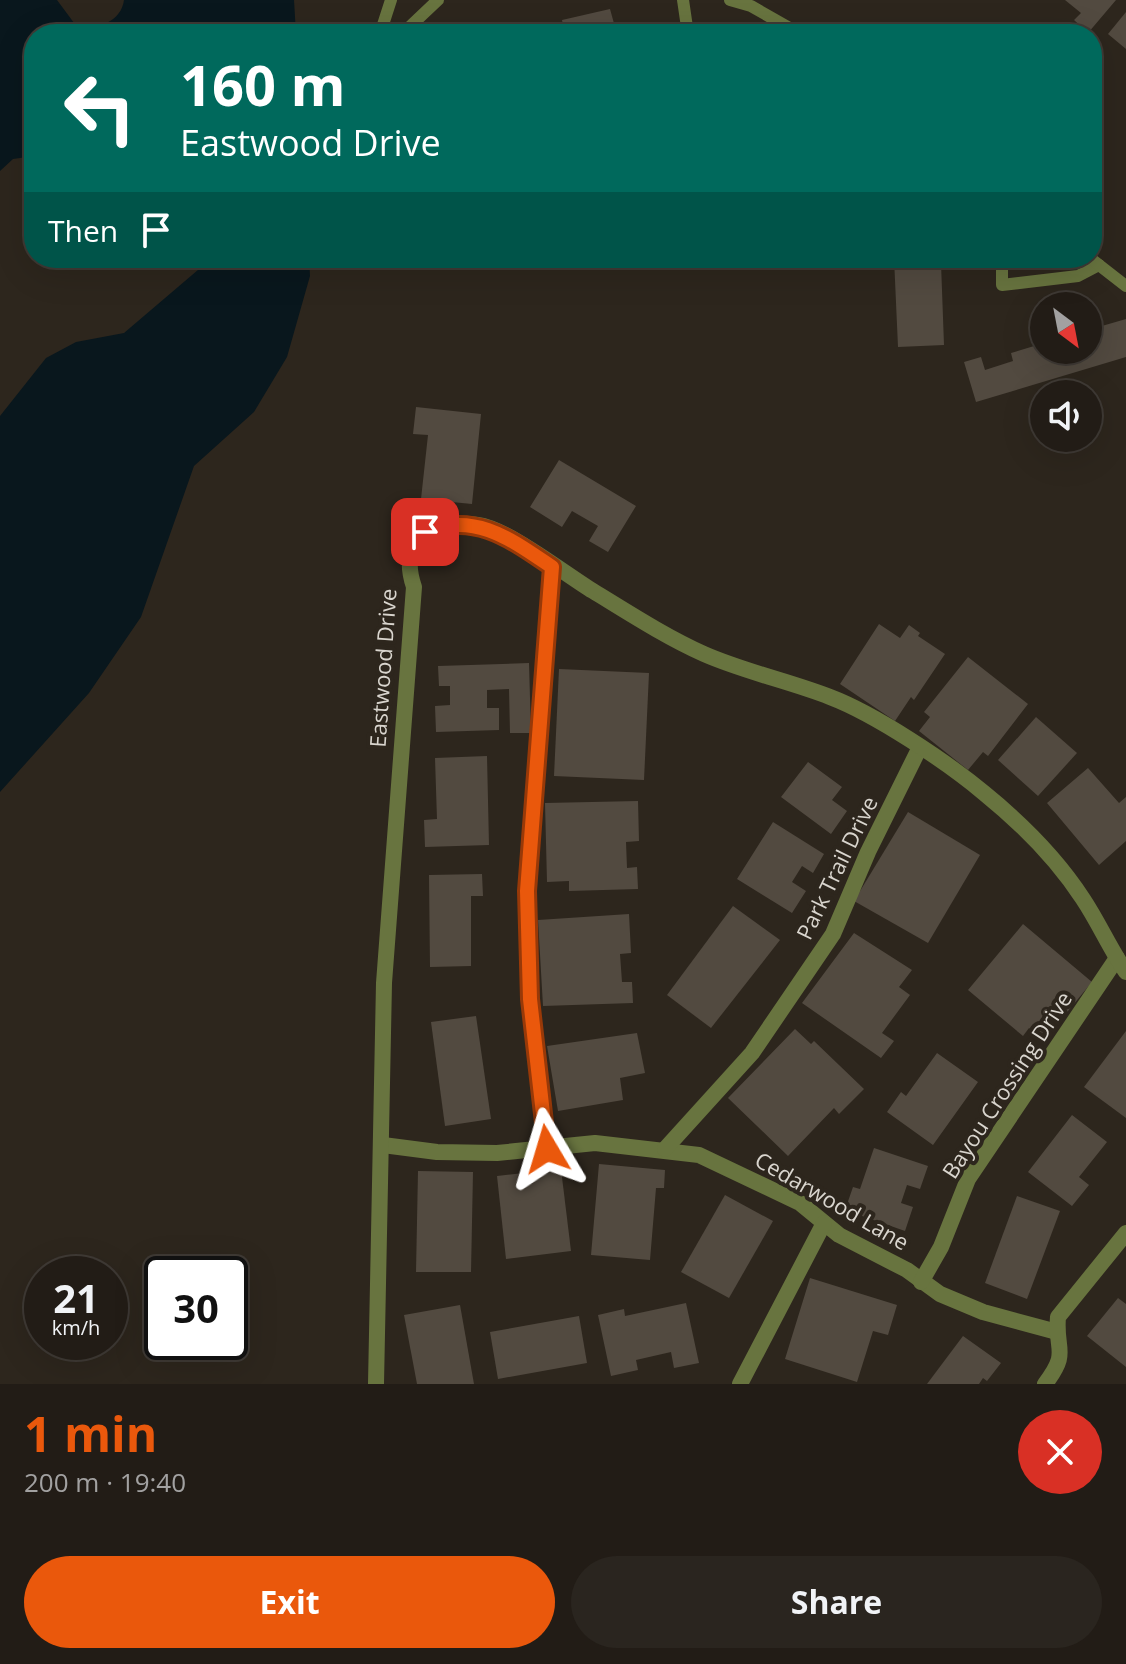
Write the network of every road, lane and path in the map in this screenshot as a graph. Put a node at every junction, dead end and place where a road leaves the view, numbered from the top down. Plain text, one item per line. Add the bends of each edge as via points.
1 (391, 0) edge
2 (438, 0) edge
3 (683, 0) edge
4 (730, 0) edge
5 (383, 24) edge
6 (413, 24) edge
7 (687, 24) edge
8 (782, 24) edge
9 (1002, 268) edge
10 (1087, 268) edge
11 (1102, 268) edge
12 (1126, 286) edge
13 (552, 567) junction
14 (919, 749) junction
15 (1121, 965) edge
16 (383, 1145) junction
17 (547, 1149) junction
18 (665, 1149) junction
19 (824, 1223) junction
20 (1126, 1233) edge
21 (921, 1282) junction
22 (1057, 1332) junction
23 (376, 1384) edge
24 (740, 1384) edge
25 (1045, 1384) edge

1 - 5 lane
2 - 6 lane
3 - 7 lane
4 - 8 lane
9 - 10 lane via 1002,285 1078,276
11 - 12 lane
13 - 14 street, Eastwood Drive via 703,653 852,706
13 - 16 street, Eastwood Drive via 481,525 436,528 425,532 411,549 414,587 384,983
13 - 17 street via 527,891 530,999
14 - 15 street, Eastwood Drive via 984,792 1047,851 1084,899
14 - 18 street, Park Trail Drive via 833,934 752,1053
15 - 21 street, Bayou Crossing Drive via 968,1179
16 - 17 street, Cedarwood Lane via 437,1152
16 - 23 street, Eastwood Drive
17 - 18 street, Cedarwood Lane via 595,1143
18 - 19 street, Cedarwood Lane via 726,1165 800,1203
19 - 21 street, Cedarwood Lane
19 - 24 street
20 - 22 street via 1058,1317
21 - 22 street, Cedarwood Lane via 983,1312
22 - 25 street via 1059,1365

